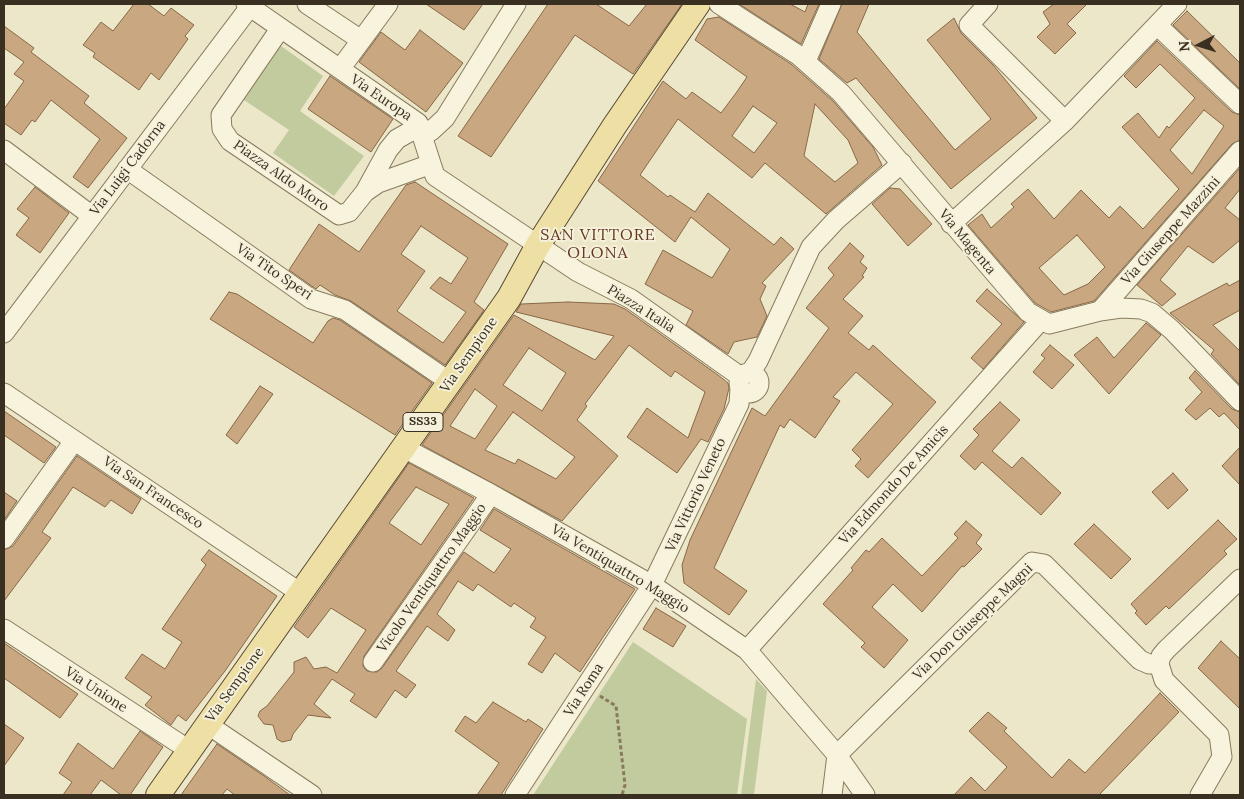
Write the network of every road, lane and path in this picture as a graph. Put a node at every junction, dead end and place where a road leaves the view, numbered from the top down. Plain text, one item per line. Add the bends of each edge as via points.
1 (250, 4) edge
2 (307, 4) edge
3 (388, 4) edge
4 (516, 4) edge
5 (698, 4) edge
6 (719, 4) edge
7 (832, 4) edge
8 (988, 4) edge
9 (1177, 4) edge
10 (1157, 25) junction
11 (280, 29) junction
12 (361, 40) junction
13 (806, 61) junction
14 (340, 69) junction
15 (1240, 104) edge
16 (1065, 121) junction
17 (421, 130) junction
18 (4, 150) edge
19 (1239, 155) edge
20 (902, 163) junction
21 (431, 164) junction
22 (127, 170) junction
23 (365, 192) junction
24 (92, 216) junction
25 (951, 224) junction
26 (538, 246) junction
27 (1100, 311) junction
28 (1041, 320) junction
29 (4, 333) edge
30 (450, 382) junction
31 (748, 382) junction
32 (4, 393) edge
33 (1240, 401) edge
34 (74, 441) junction
35 (404, 448) junction
36 (492, 494) junction
37 (4, 539) edge
38 (1240, 579) edge
39 (652, 585) junction
40 (302, 594) junction
41 (4, 629) edge
42 (747, 650) junction
43 (373, 662) dead end
44 (1159, 664) junction
45 (586, 686) junction
46 (207, 724) junction
47 (189, 750) junction
48 (837, 755) junction
49 (158, 795) edge
50 (312, 795) edge
51 (515, 795) edge
52 (622, 795) edge
53 (832, 795) edge
54 (865, 795) edge
55 (1200, 795) edge

1 - 11 street, Via Europa
1 - 22 street, Via Luigi Cadorna
2 - 12 street
3 - 12 street
4 - 17 street via 445,118 431,131
5 - 26 main road, Via Sempione / SS33 via 614,124
6 - 13 street, Via Magenta
7 - 13 street
8 - 16 street via 969,25
9 - 10 street
10 - 15 street
10 - 16 street
11 - 14 street, Via Europa
11 - 23 street, Piazza Aldo Moro via 222,115 220,122 225,136 339,215 349,212
12 - 14 street
13 - 20 street, Via Magenta via 841,93
14 - 17 street, Via Europa
16 - 25 street
17 - 21 street, Via Europa
17 - 23 street via 404,134 388,150
18 - 24 street
19 - 27 street, Via Giuseppe Mazzini
20 - 25 street, Via Magenta
20 - 31 street, Via Vittorio Veneto via 836,220 811,247
21 - 23 street via 378,183
21 - 26 street, Via Europa via 435,176
22 - 24 street, Via Luigi Cadorna
22 - 30 street, Via Tito Speri via 310,299 344,310
24 - 29 street, Via Luigi Cadorna
25 - 28 street, Via Magenta via 1028,312
26 - 30 main road, Via Sempione / SS33 via 509,298
26 - 31 street, Piazza Italia via 578,272 631,299
27 - 28 street via 1049,324
27 - 33 street via 1129,308 1152,313
28 - 42 street, Via Edmondo De Amicis
30 - 35 main road, Via Sempione / SS33
31 - 39 street, Via Vittorio Veneto
32 - 34 street, Via San Francesco
34 - 37 street
34 - 40 street, Via San Francesco
35 - 36 street, Via Ventiquattro Maggio
35 - 40 main road, Via Sempione / SS33
36 - 39 street, Via Ventiquattro Maggio
36 - 43 street, Vicolo Ventiquattro Maggio
38 - 44 street via 1166,650
39 - 42 street, Via Ventiquattro Maggio
39 - 45 street, Via Roma
40 - 46 main road, Via Sempione / SS33
41 - 47 street, Via Unione
42 - 48 street, Via Ventiquattro Maggio
44 - 48 street, Via Don Giuseppe Magni via 1140,660 1044,564 1032,562
44 - 55 street via 1164,680 1219,735 1222,757
45 - 51 street, Via Roma
45 - 52 path via 616,706 625,785
46 - 47 main road, Via Sempione / SS33
46 - 50 street
47 - 49 main road, Via Sempione / SS33
48 - 53 street
48 - 54 street, Via Ventiquattro Maggio

